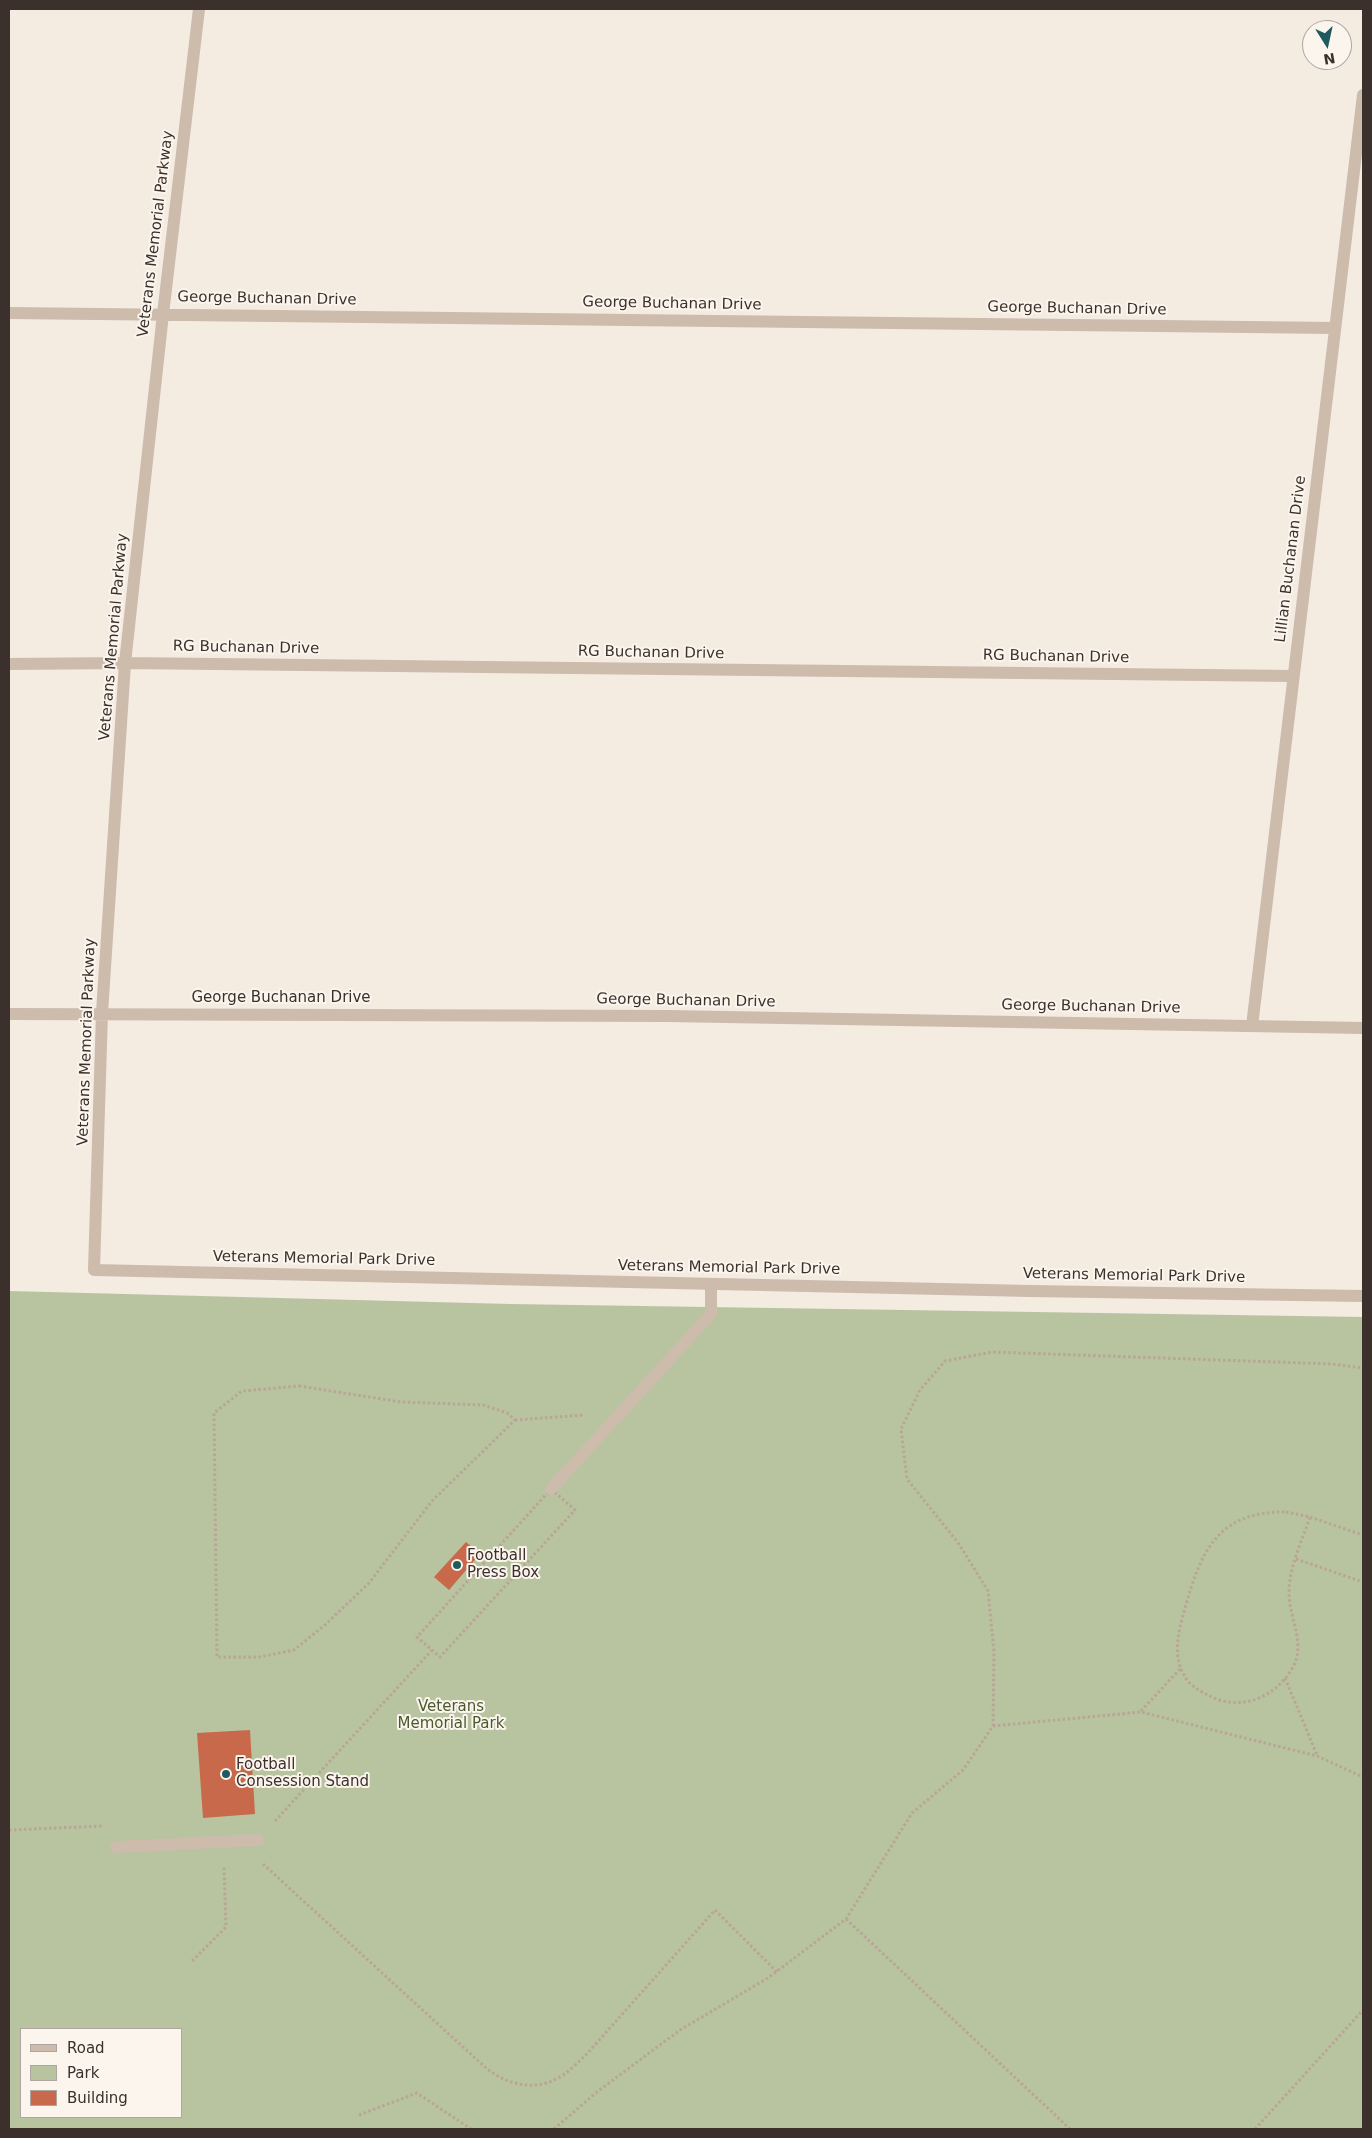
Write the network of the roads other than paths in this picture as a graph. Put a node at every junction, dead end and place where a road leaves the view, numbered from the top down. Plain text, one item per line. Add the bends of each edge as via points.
1 (198, 9) edge
2 (1363, 95) edge
3 (9, 313) edge
4 (163, 314) junction
5 (1335, 328) junction
6 (125, 663) junction
7 (9, 664) edge
8 (1293, 676) junction
9 (102, 1013) junction
10 (9, 1014) edge
11 (1252, 1026) junction
12 (1363, 1028) edge
13 (94, 1270) joint
14 (711, 1284) junction
15 (1363, 1296) edge
16 (551, 1489) road end
17 (258, 1840) road end
18 (116, 1847) dead end

1 - 4 street, Veterans Memorial Parkway
2 - 5 street, Lillian Buchanan Drive
3 - 4 street, George Buchanan Drive
4 - 5 street, George Buchanan Drive
4 - 6 street, Veterans Memorial Parkway
5 - 8 street, Lillian Buchanan Drive
6 - 7 street, RG Buchanan Drive
6 - 8 street, RG Buchanan Drive
6 - 9 street, Veterans Memorial Parkway
8 - 11 street, Lillian Buchanan Drive
9 - 10 street, George Buchanan Drive
9 - 11 street, George Buchanan Drive via 658,1016
9 - 13 street, Veterans Memorial Parkway
11 - 12 street, George Buchanan Drive
13 - 14 street, Veterans Memorial Park Drive
14 - 15 street, Veterans Memorial Park Drive
14 - 16 street via 711,1314
17 - 18 street

